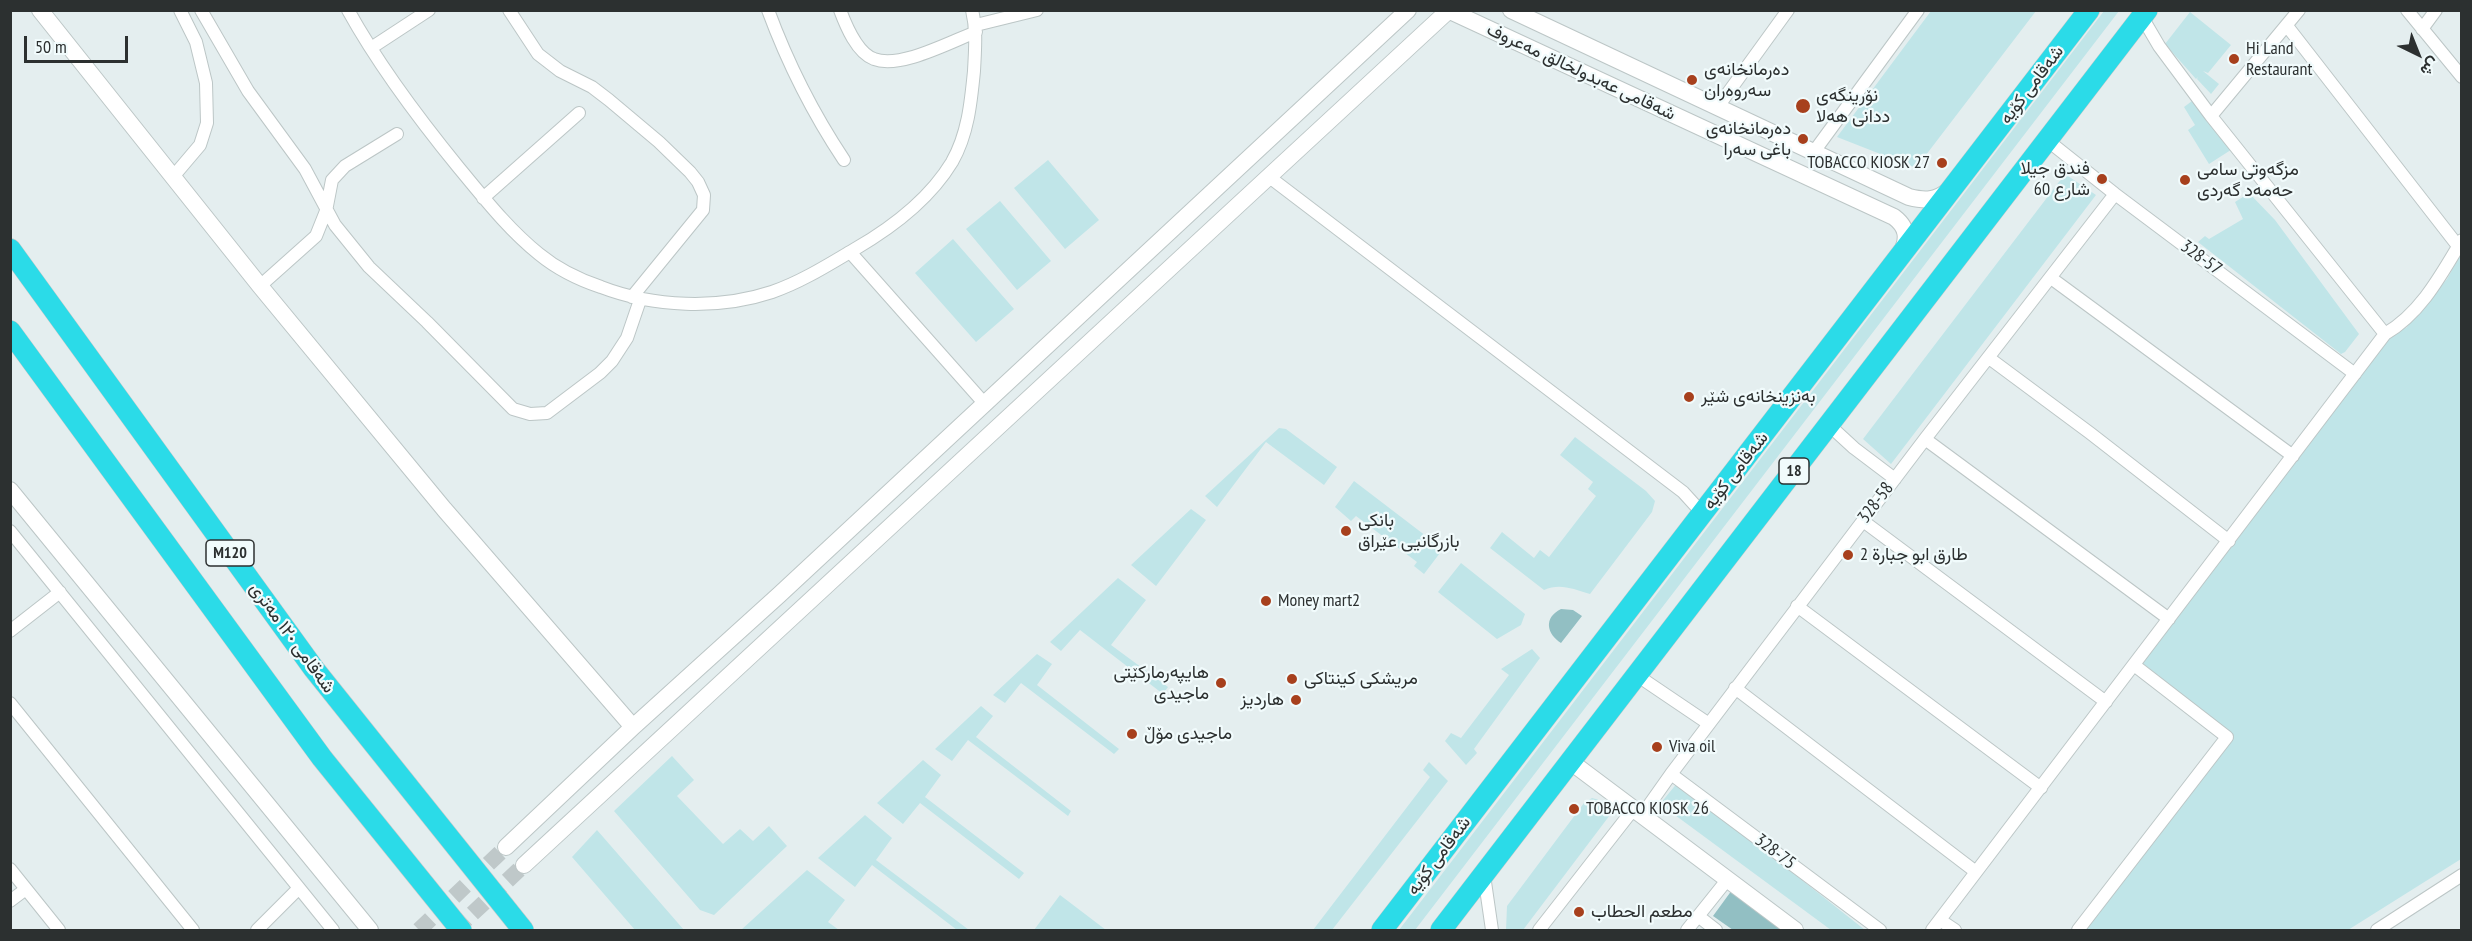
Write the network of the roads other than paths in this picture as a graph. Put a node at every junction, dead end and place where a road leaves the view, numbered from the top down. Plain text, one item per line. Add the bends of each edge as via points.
1 (40, 10) edge
2 (180, 10) edge
3 (201, 10) edge
4 (348, 10) edge
5 (429, 10) edge
6 (509, 10) edge
7 (768, 10) edge
8 (840, 10) edge
9 (972, 10) edge
10 (1037, 10) edge
11 (1448, 10) edge
12 (1511, 10) edge
13 (1918, 10) edge
14 (2090, 10) edge
15 (2299, 10) edge
16 (2407, 10) edge
17 (2436, 10) edge
18 (1785, 11) edge
19 (1407, 12) edge
20 (2144, 14) edge
21 (2287, 27) junction
22 (976, 29) junction
23 (1427, 29) junction
24 (2422, 29) junction
25 (371, 48) junction
26 (2462, 77) edge
27 (1717, 108) junction
28 (579, 113) dead end
29 (2211, 116) junction
30 (397, 134) dead end
31 (2047, 140) junction
32 (1813, 153) junction
33 (844, 159) dead end
34 (1838, 164) junction
35 (1268, 176) junction
36 (172, 178) junction
37 (1959, 181) junction
38 (1827, 187) junction
39 (2115, 194) junction
40 (483, 198) junction
41 (326, 211) junction
42 (2460, 243) edge
43 (10, 249) edge
44 (850, 252) junction
45 (1895, 263) junction
46 (2051, 278) junction
47 (260, 286) junction
48 (636, 298) junction
49 (10, 331) edge
50 (2385, 334) junction
51 (1036, 355) junction
52 (1989, 358) junction
53 (1054, 374) junction
54 (2355, 374) junction
55 (984, 403) junction
56 (1829, 425) junction
57 (1925, 439) junction
58 (2293, 456) junction
59 (1895, 479) junction
60 (10, 490) edge
61 (1703, 514) junction
62 (1863, 521) junction
63 (10, 531) edge
64 (2229, 541) junction
65 (60, 592) junction
66 (1797, 606) junction
67 (2169, 619) junction
68 (10, 631) edge
69 (2134, 665) junction
70 (1638, 676) junction
71 (1735, 688) junction
72 (2106, 702) junction
73 (10, 704) edge
74 (1709, 724) junction
75 (633, 727) junction
76 (1571, 762) junction
77 (1671, 774) junction
78 (2041, 788) junction
79 (1639, 812) junction
80 (506, 847) tunnel mouth
81 (524, 865) tunnel mouth
82 (10, 869) edge
83 (1976, 872) junction
84 (1484, 875) junction
85 (2462, 875) edge
86 (1727, 880) junction
87 (299, 888) junction
88 (26, 889) junction
89 (10, 901) edge
90 (1698, 916) junction
91 (1940, 920) junction
92 (521, 926) edge
93 (59, 930) edge
94 (193, 930) edge
95 (257, 930) edge
96 (333, 930) edge
97 (370, 930) edge
98 (460, 930) edge
99 (1382, 930) edge
100 (1441, 930) edge
101 (1492, 930) edge
102 (1539, 930) edge
103 (1687, 930) edge
104 (1716, 930) edge
105 (1795, 930) edge
106 (1880, 930) edge
107 (1932, 930) edge
108 (1955, 930) edge
109 (2078, 930) edge
110 (2377, 930) edge

1 - 36 street
2 - 36 street via 196,42 204,73 207,123 200,145
3 - 41 street via 248,91 305,169
4 - 25 street
5 - 25 street
6 - 48 street via 538,54 600,93 659,142 690,172 704,195 703,210
7 - 33 street via 802,92
8 - 22 street via 849,35 871,59 890,63
9 - 22 street
10 - 22 street
11 - 23 street
11 - 38 street, شەقامی عەبدولخالق مەعروف
12 - 27 street, شەقامی عەبدولخالق مەعروف
13 - 32 street
14 - 37 highway, شەقامی کۆیە / 18
15 - 21 street
16 - 24 street
17 - 24 street
18 - 27 street
19 - 23 street via 1422,15
19 - 51 street
20 - 29 street via 2159,46
20 - 31 highway, 18
21 - 29 street
21 - 42 street
22 - 44 street via 969,113 953,159 922,200
23 - 35 street
24 - 26 street
25 - 40 street via 417,116
27 - 32 street, شەقامی عەبدولخالق مەعروف
28 - 40 street
29 - 50 street
30 - 41 street via 345,166 332,180
31 - 39 street, 328-57
31 - 56 highway, 18
32 - 34 street, شەقامی عەبدولخالق مەعروف
34 - 37 street, شەقامی عەبدولخالق مەعروف via 1924,201 1934,200
34 - 38 street
35 - 53 street
35 - 61 street via 1683,492
36 - 47 street
37 - 45 highway, شەقامی کۆیە / 18
38 - 45 street, شەقامی عەبدولخالق مەعروف via 1901,223 1907,237
39 - 46 street, 328-58
39 - 54 street, 328-57
40 - 48 street via 512,231 541,255 600,287
41 - 47 street via 316,236
41 - 48 street via 375,273 521,413 547,413 600,373 627,338
42 - 50 street via 2417,310
43 - 92 highway, شەقامی ١٢٠ مەتری / M120 via 314,669
44 - 48 street via 795,283 748,298 688,303
44 - 55 street
45 - 61 highway, شەقامی کۆیە / 18
46 - 52 street, 328-58
46 - 58 street
47 - 75 street via 444,509
49 - 98 highway, M120 via 322,758
50 - 54 street
51 - 53 street
51 - 55 street
52 - 57 street, 328-58
52 - 64 street
53 - 81 street
54 - 58 street
55 - 75 street
56 - 59 street
56 - 70 highway, 18
57 - 59 street, 328-58
57 - 67 street
58 - 64 street
59 - 62 street, 328-58
60 - 97 street
61 - 99 highway, شەقامی کۆیە / 18
62 - 66 street, 328-58
62 - 72 street
63 - 65 street
64 - 67 street
65 - 68 street
65 - 87 street
66 - 71 street, 328-58
66 - 78 street
67 - 69 street
69 - 72 street
69 - 109 street via 2227,737
70 - 74 street
70 - 76 highway, 18
71 - 74 street, 328-58
71 - 83 street
72 - 78 street
73 - 94 street
74 - 77 street, 328-58
75 - 80 street
76 - 79 street
76 - 84 highway, 18
77 - 79 street, 328-58
77 - 106 street, 328-75
78 - 83 street
79 - 86 street
79 - 102 street, 328-58 via 1628,816
82 - 88 street
83 - 91 street
84 - 100 highway, 18
84 - 101 street
85 - 110 street
86 - 90 street
86 - 105 street
87 - 95 street
87 - 96 street
88 - 89 street
88 - 93 street
90 - 103 street
90 - 104 street
91 - 107 street
91 - 108 street

